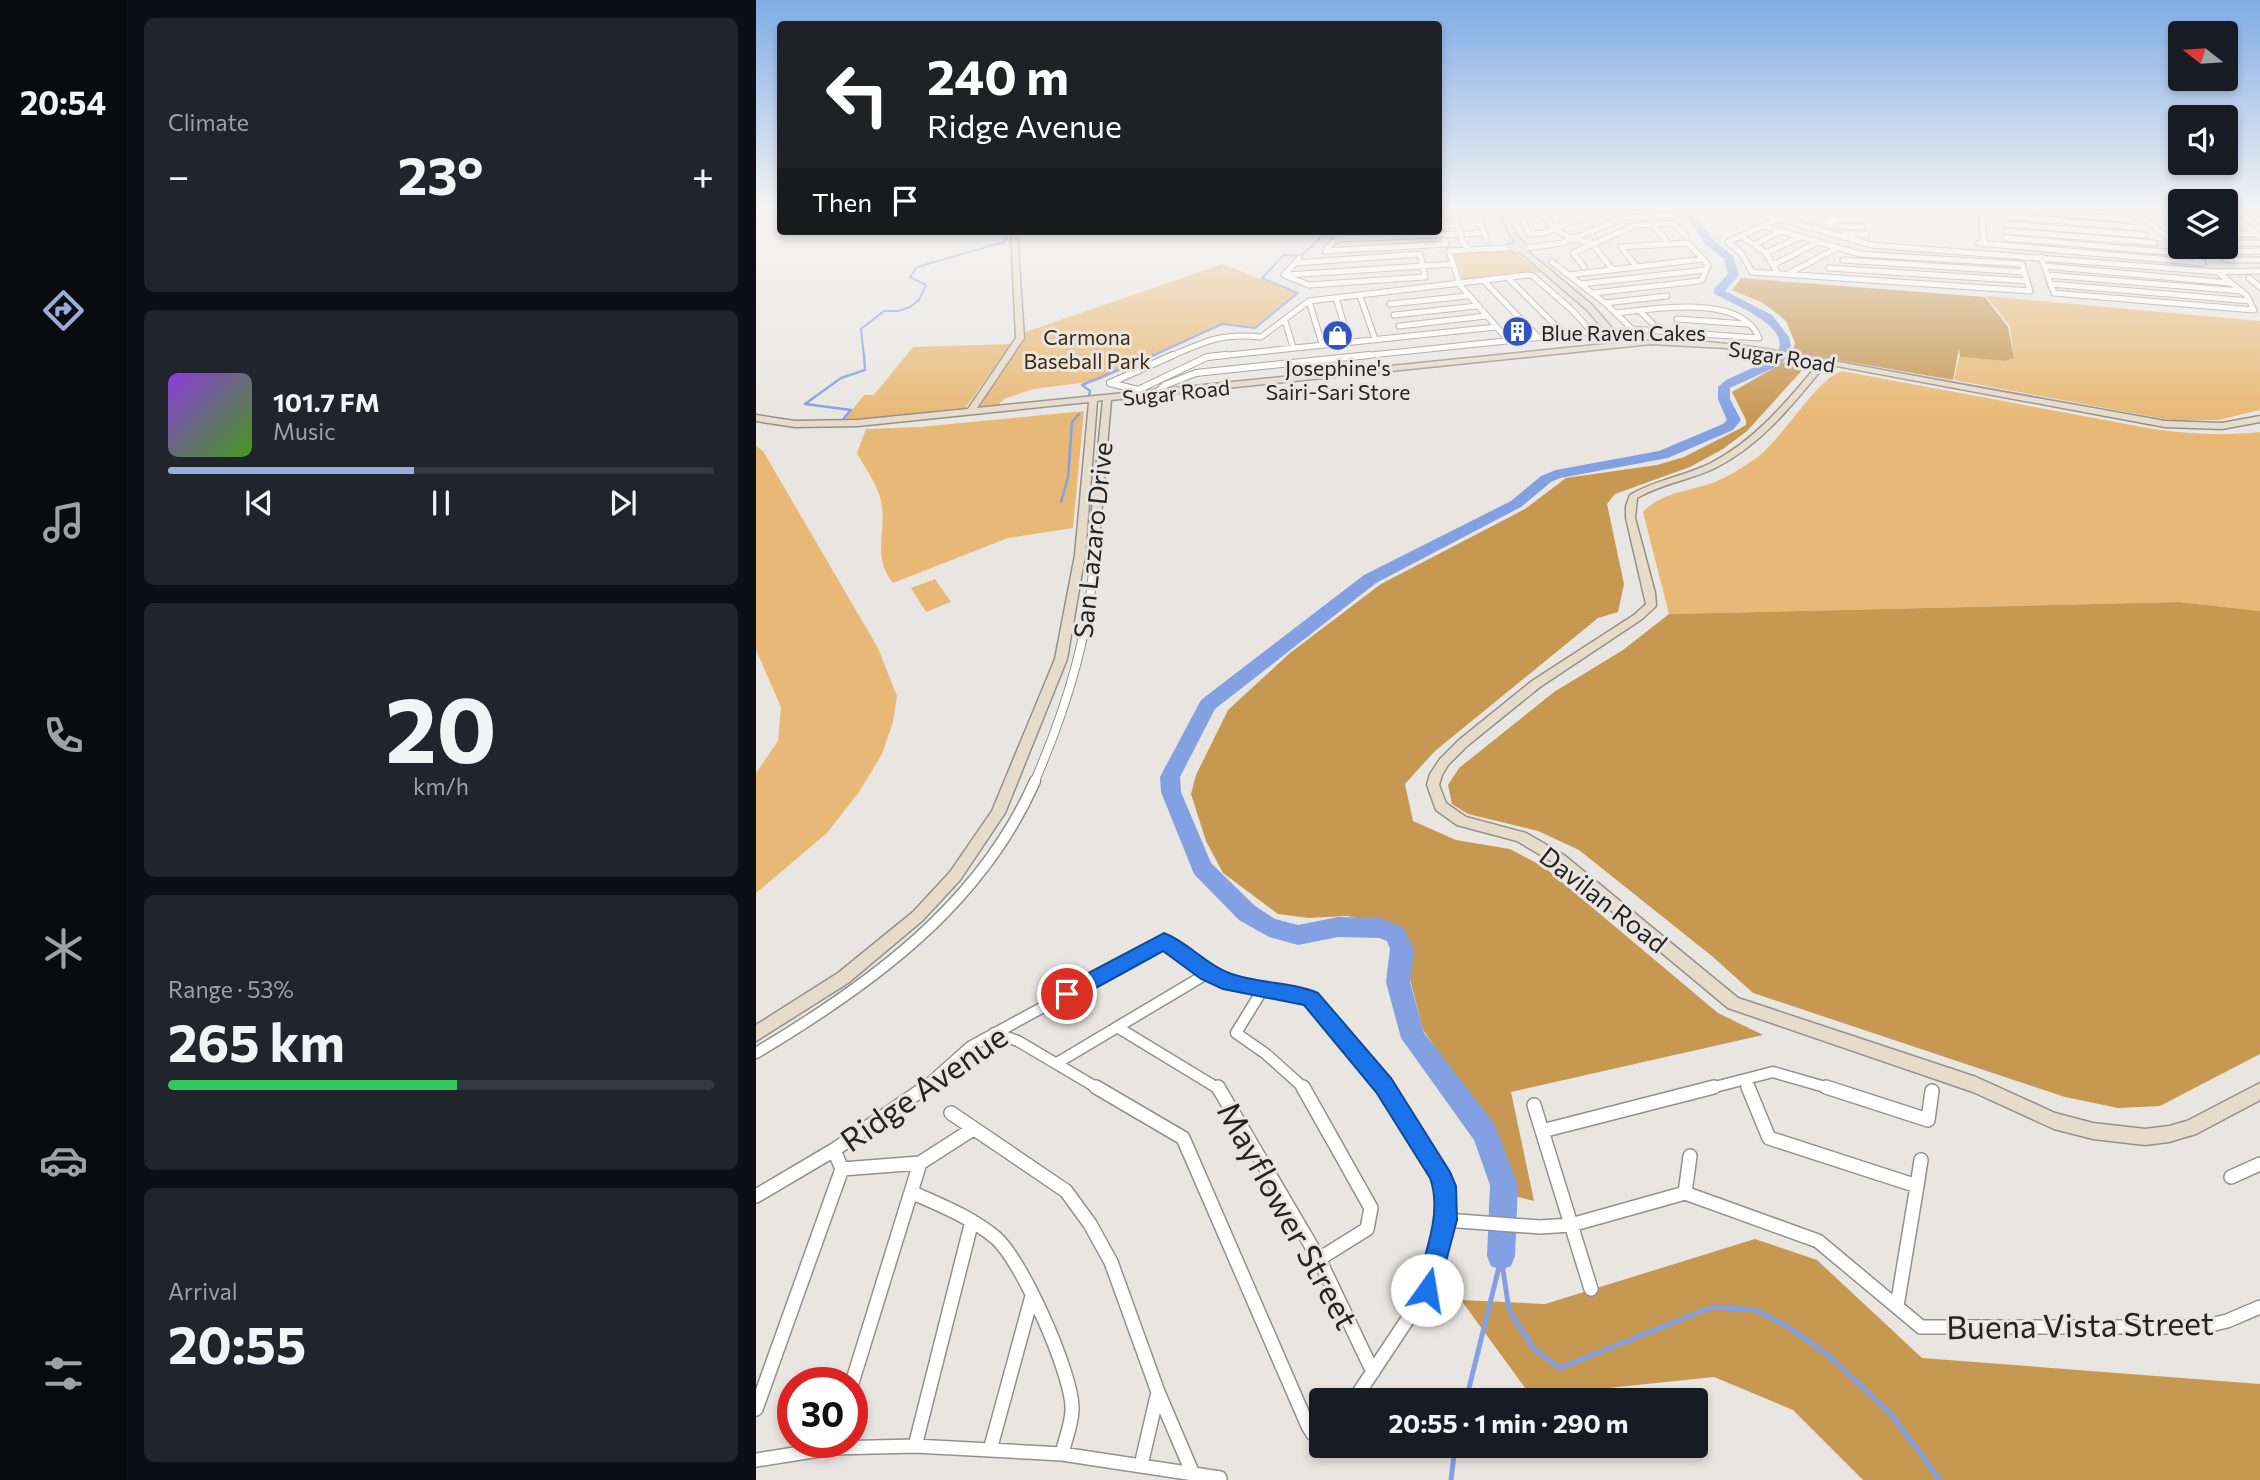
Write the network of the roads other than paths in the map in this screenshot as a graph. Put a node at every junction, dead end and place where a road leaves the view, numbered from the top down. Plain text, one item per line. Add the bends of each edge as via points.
1 (1017, 279) edge
2 (1294, 279) edge
3 (1385, 279) edge
4 (1458, 279) edge
5 (1502, 279) edge
6 (1509, 279) edge
7 (1537, 279) edge
8 (1557, 279) edge
9 (1574, 279) edge
10 (1625, 279) edge
11 (1702, 279) edge
12 (1859, 279) edge
13 (1998, 279) edge
14 (2049, 279) edge
15 (2097, 279) edge
16 (2185, 279) edge
17 (2226, 279) edge
18 (2027, 281) joint
19 (1485, 282) junction
20 (2230, 283) junction
21 (1581, 284) junction
22 (2050, 284) junction
23 (1460, 285) junction
24 (1659, 286) junction
25 (2241, 291) junction
26 (1385, 293) junction
27 (1593, 293) junction
28 (1360, 296) junction
29 (1467, 296) junction
30 (1667, 296) junction
31 (1336, 298) junction
32 (1309, 301) junction
33 (2250, 301) junction
34 (1605, 303) junction
35 (1390, 304) junction
36 (1477, 306) junction
37 (1666, 308) junction
38 (1677, 308) junction
39 (1640, 311) junction
40 (1616, 313) junction
41 (1394, 315) junction
42 (1486, 316) junction
43 (1677, 319) junction
44 (1285, 321) junction
45 (1752, 324) junction
46 (1399, 326) junction
47 (1496, 327) junction
48 (1660, 331) junction
49 (1688, 332) junction
50 (1230, 334) junction
51 (1565, 335) junction
52 (1403, 336) junction
53 (1261, 337) junction
54 (1538, 337) junction
55 (1375, 339) junction
56 (1508, 340) junction
57 (1205, 341) junction
58 (1349, 341) junction
59 (1322, 344) junction
60 (1622, 345) junction
61 (1293, 347) junction
62 (1263, 350) junction
63 (1408, 351) junction
64 (1233, 353) junction
65 (1771, 353) joint
66 (1207, 357) junction
67 (1798, 357) joint
68 (1824, 362) junction
69 (1265, 366) junction
70 (1185, 380) junction
71 (1175, 393) junction
72 (1154, 395) junction
73 (1107, 399) junction
74 (1093, 400) junction
75 (970, 412) junction
76 (756, 418) edge
77 (2260, 419) edge
78 (1095, 528) joint
79 (1208, 973) junction
80 (1263, 989) junction
81 (1118, 1027) junction
82 (994, 1033) junction
83 (756, 1034) edge
84 (756, 1053) edge
85 (1057, 1063) junction
86 (1746, 1081) junction
87 (1932, 1091) dead end
88 (2260, 1091) edge
89 (1534, 1105) dead end
90 (951, 1113) dead end
91 (973, 1129) junction
92 (1542, 1130) junction
93 (834, 1150) junction
94 (1690, 1156) dead end
95 (1921, 1160) dead end
96 (919, 1163) junction
97 (2259, 1166) edge
98 (842, 1169) junction
99 (2231, 1177) dead end
100 (1917, 1186) junction
101 (911, 1192) junction
102 (1685, 1193) junction
103 (756, 1196) edge
104 (1445, 1220) junction
105 (972, 1221) junction
106 (1572, 1225) junction
107 (1319, 1259) junction
108 (1591, 1289) dead end
109 (1032, 1296) junction
110 (1896, 1306) junction
111 (2260, 1307) edge
112 (857, 1367) edge
113 (1373, 1372) junction
114 (1362, 1388) edge
115 (1158, 1392) junction
116 (756, 1409) edge
117 (1309, 1428) edge
118 (868, 1445) edge
119 (915, 1446) junction
120 (990, 1450) junction
121 (1062, 1454) junction
122 (777, 1456) edge
123 (756, 1460) edge
124 (1141, 1465) junction
125 (1194, 1474) junction
126 (1220, 1478) dead end

1 - 75 main road via 1020,338
2 - 3 street via 1309,285
4 - 23 street
5 - 19 street
6 - 51 street
7 - 51 street via 1592,332
8 - 60 main road
9 - 21 street
10 - 21 street
11 - 24 street
12 - 18 street via 2030,291
13 - 18 street
14 - 22 street
15 - 25 street
16 - 20 street
17 - 20 street
19 - 23 street
19 - 54 street
20 - 25 street
21 - 27 street
22 - 33 street
22 - 33 street via 2054,293 2254,310
23 - 26 street
23 - 29 street
24 - 27 street
24 - 30 street
25 - 33 street
26 - 28 street
26 - 35 street
27 - 34 street
28 - 31 street
28 - 55 street
29 - 35 street
29 - 36 street
30 - 34 street
30 - 38 street
31 - 32 street
31 - 58 street
32 - 44 street
32 - 59 street
34 - 40 street
35 - 41 street
36 - 41 street
36 - 42 street
37 - 38 street
37 - 39 street
37 - 43 street
38 - 45 street via 1725,311
39 - 40 street
39 - 48 street
40 - 48 street via 1632,329
41 - 46 street
42 - 46 street
42 - 47 street
43 - 45 street
43 - 49 street
44 - 53 street
44 - 61 street
45 - 49 street via 1759,338
46 - 52 street
47 - 52 street
47 - 56 street
48 - 49 street
50 - 53 street
50 - 57 street
50 - 64 street
51 - 54 street
52 - 55 street
52 - 63 street
53 - 62 street
54 - 56 street
55 - 58 street
56 - 63 street
57 - 66 street
57 - 66 street via 1110,383 1134,390
58 - 59 street
59 - 61 street
60 - 65 main road, Sugar Road via 1701,344
60 - 71 main road, Sugar Road
61 - 62 street
62 - 64 street
62 - 69 street
63 - 69 street
64 - 66 street
65 - 67 main road, Sugar Road
67 - 68 main road, Sugar Road
68 - 77 main road, Sugar Road via 2165,425 2222,426
68 - 88 main road, Davilan Road via 1781,413 1743,447 1698,472 1633,497 1628,516 1651,605 1536,684 1463,743 1436,774 1433,785 1441,806 1462,821 1521,837 1559,859 1733,1003 1976,1085 2054,1122 2145,1137 2169,1134 2190,1128
69 - 70 street via 1205,372
70 - 71 street
70 - 72 street via 1158,389
71 - 72 main road, Sugar Road
72 - 73 main road, Sugar Road
73 - 74 main road, Sugar Road
73 - 78 main road, San Lazaro Drive
74 - 75 main road, Sugar Road
74 - 83 main road, San Lazaro Drive via 1080,555 1061,659 998,813 955,876 918,916 843,978
75 - 76 main road, Sugar Road via 815,425
78 - 84 street, San Lazaro Drive via 1091,598 1076,670 1019,815 999,847 947,911 903,950
79 - 80 street
79 - 81 street
79 - 82 street, Ridge Avenue via 1164,941
80 - 104 street via 1311,999 1384,1085 1439,1172
80 - 107 street via 1236,1033 1307,1091 1371,1208 1367,1229
81 - 85 street
81 - 107 street, Mayflower Street via 1217,1085
82 - 85 street
82 - 93 street, Ridge Avenue via 970,1046 926,1087
85 - 117 street via 1183,1138
86 - 87 street via 1783,1073 1928,1121
86 - 92 street
86 - 100 street via 1769,1139
89 - 92 street
90 - 91 street
91 - 96 street
91 - 115 street via 1066,1191 1090,1224 1111,1262
92 - 106 street
93 - 98 street
93 - 103 street, Ridge Avenue
94 - 102 street
95 - 100 street
96 - 98 street
96 - 101 street
97 - 99 street
98 - 116 street
100 - 110 street
101 - 105 street
101 - 112 street
102 - 106 street
102 - 110 street, Buena Vista Street via 1818,1241
104 - 106 street
104 - 113 street via 1427,1290
105 - 109 street via 1008,1250
105 - 119 street
106 - 108 street
107 - 113 street, Mayflower Street
109 - 120 street
109 - 121 street via 1062,1367 1072,1405
110 - 111 street, Buena Vista Street via 1921,1327 2202,1327
113 - 114 street
115 - 124 street
115 - 125 street
118 - 119 street
119 - 120 street
120 - 121 street
121 - 124 street
122 - 123 street
124 - 125 street
125 - 126 street

